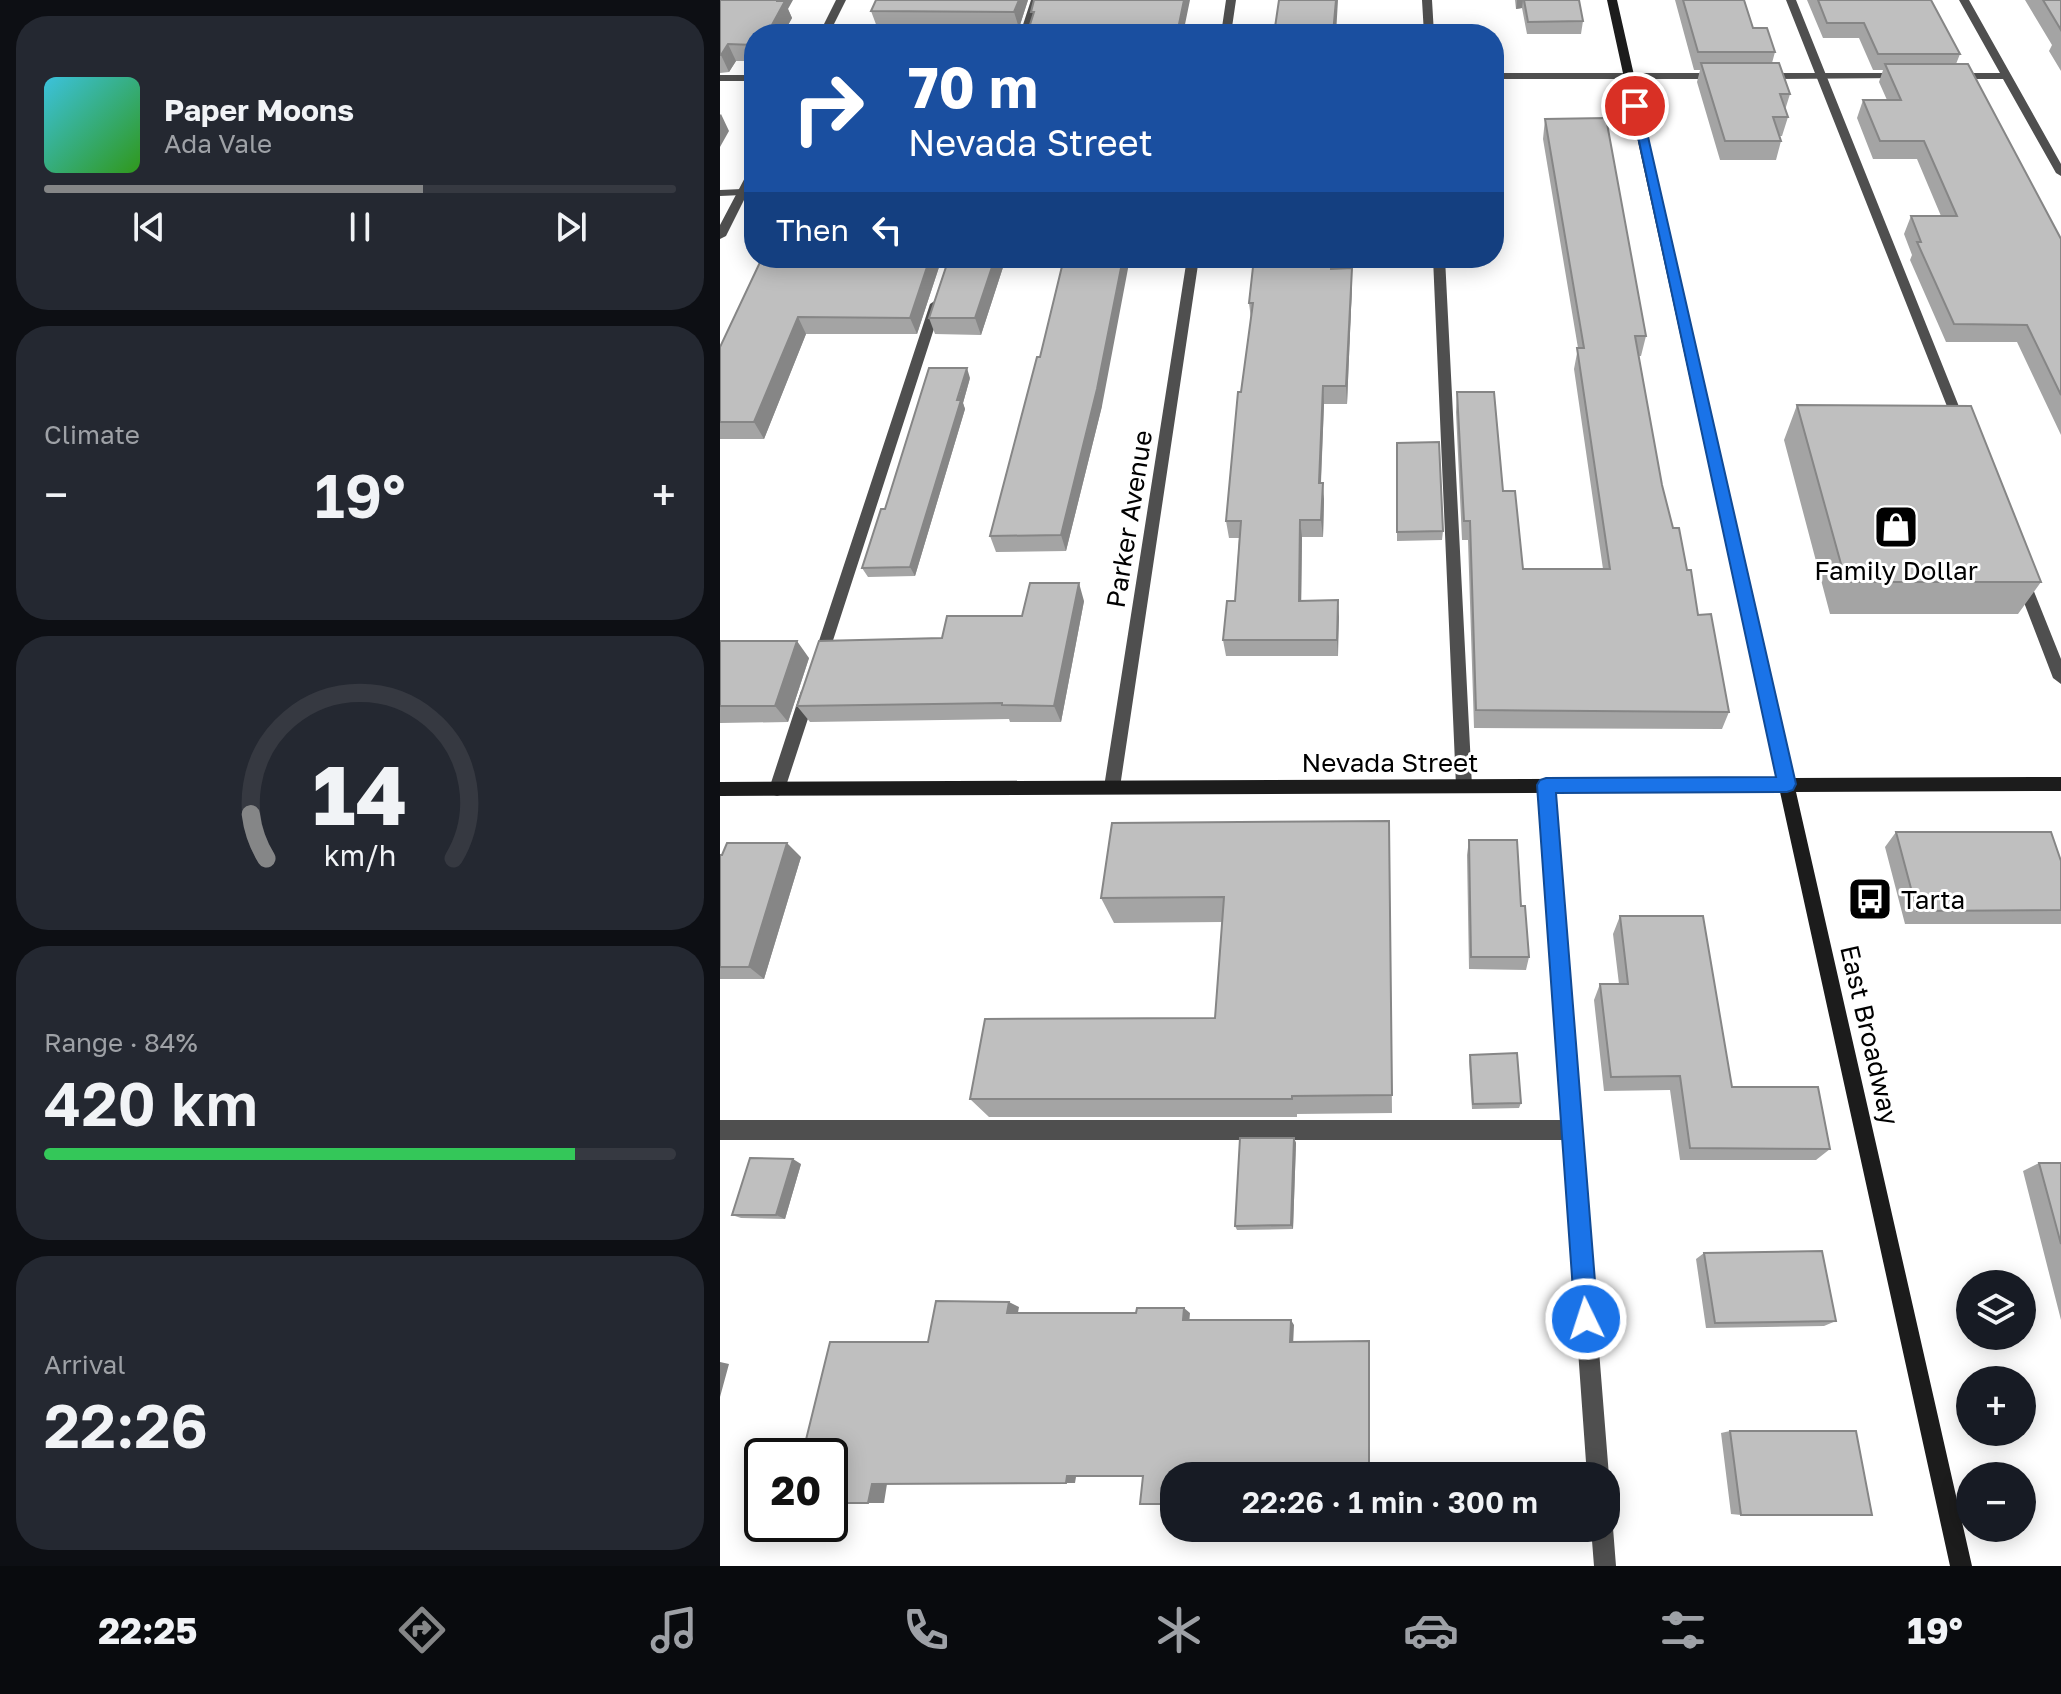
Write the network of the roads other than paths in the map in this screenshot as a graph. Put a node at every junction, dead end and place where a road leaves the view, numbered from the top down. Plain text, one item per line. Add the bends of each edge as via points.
1 (841, 0) edge
2 (1036, 0) edge
3 (1231, 0) edge
4 (1427, 0) edge
5 (1612, 0) edge
6 (1791, 0) edge
7 (1964, 0) edge
8 (829, 24) edge
9 (1028, 24) edge
10 (1227, 24) edge
11 (1428, 24) edge
12 (1628, 75) junction
13 (1504, 76) edge
14 (1732, 76) edge
15 (1747, 76) edge
16 (1821, 76) junction
17 (1914, 76) edge
18 (1945, 76) edge
19 (2007, 76) junction
20 (720, 78) edge
21 (744, 78) edge
22 (2061, 173) edge
23 (744, 188) edge
24 (742, 192) junction
25 (720, 193) edge
26 (720, 236) edge
27 (1191, 268) edge
28 (1439, 268) edge
29 (941, 288) edge
30 (1966, 438) edge
31 (2016, 565) edge
32 (2061, 678) edge
33 (1787, 784) junction
34 (2061, 784) edge
35 (1546, 785) junction
36 (1464, 786) junction
37 (1112, 787) junction
38 (720, 789) edge
39 (777, 789) junction
40 (720, 1130) edge
41 (1572, 1130) junction
42 (1597, 1462) edge
43 (1603, 1542) edge
44 (1605, 1566) edge
45 (1961, 1566) edge

1 - 8 street
2 - 9 street
3 - 10 street
4 - 11 street
5 - 12 street, East Broadway
6 - 16 street
7 - 19 street
12 - 13 street
12 - 14 street
12 - 33 street, East Broadway
15 - 16 street
16 - 17 street
16 - 30 street
18 - 19 street
19 - 22 street
20 - 21 street
23 - 24 street
24 - 25 street
24 - 26 street
27 - 37 street, Parker Avenue
28 - 36 street
29 - 39 street
31 - 32 street
33 - 34 street, Nevada Street
33 - 35 street, Nevada Street
33 - 45 street, East Broadway
35 - 36 street, Nevada Street
35 - 41 street
36 - 37 street, Nevada Street
37 - 39 street, Nevada Street
38 - 39 street, Nevada Street
40 - 41 street
41 - 42 street
43 - 44 street

